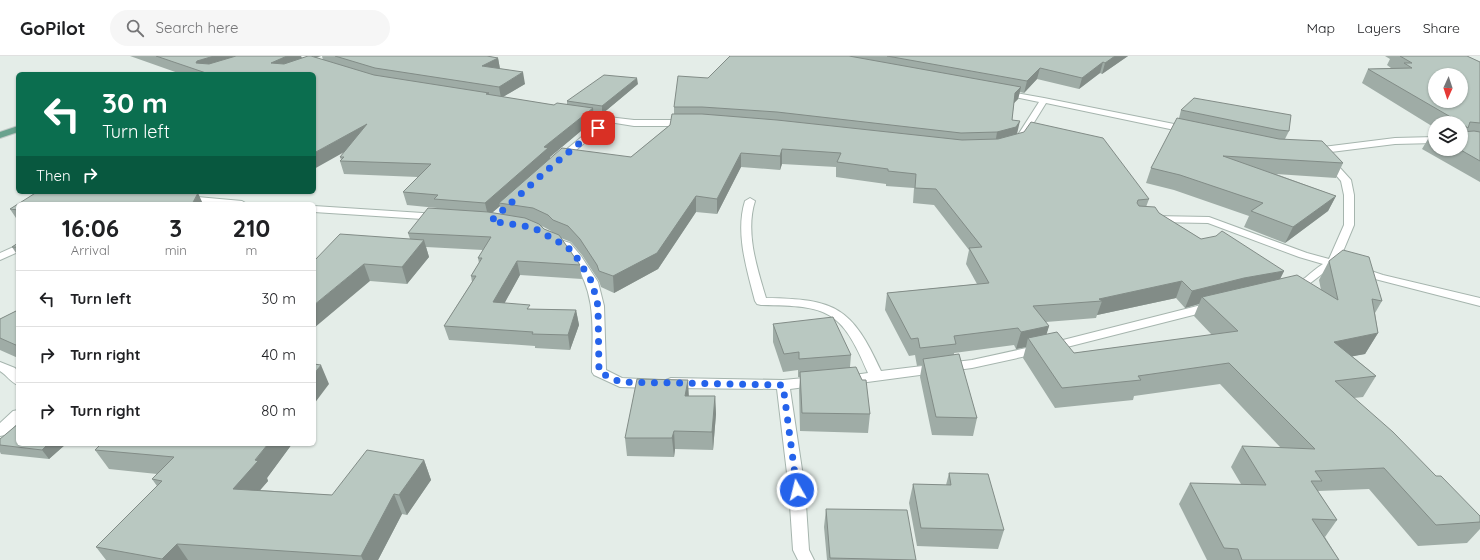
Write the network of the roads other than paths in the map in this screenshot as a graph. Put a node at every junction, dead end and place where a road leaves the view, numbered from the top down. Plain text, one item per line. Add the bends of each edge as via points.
1 (998, 91) edge
2 (1044, 100) junction
3 (569, 113) edge
4 (608, 119) junction
5 (696, 123) edge
6 (16, 130) edge
7 (1198, 132) edge
8 (0, 135) edge
9 (1428, 140) edge
10 (1001, 148) edge
11 (1304, 151) edge
12 (1320, 151) junction
13 (552, 166) edge
14 (174, 198) edge
15 (750, 201) dead end
16 (219, 202) edge
17 (316, 209) edge
18 (447, 218) edge
19 (1146, 218) edge
20 (546, 234) edge
21 (16, 249) edge
22 (0, 257) edge
23 (1333, 263) junction
24 (1280, 291) edge
25 (1480, 302) edge
26 (1223, 304) edge
27 (0, 366) edge
28 (877, 377) junction
29 (16, 378) edge
30 (783, 385) junction
31 (16, 417) edge
32 (0, 431) edge
33 (806, 560) edge

1 - 2 street
2 - 7 street
2 - 10 street via 1017,143
3 - 4 street
4 - 5 street via 653,124
4 - 13 street
6 - 8 main road
9 - 12 street via 1395,141
11 - 12 street
12 - 23 street via 1346,180 1349,195 1349,225
14 - 16 street
15 - 28 street via 746,208 749,257 761,301 821,305 843,318 860,340
17 - 18 street
19 - 23 street via 1209,220 1303,255
20 - 30 street via 566,245 592,282 598,306 599,372 620,382
21 - 22 street
23 - 24 street via 1308,281
23 - 25 street
26 - 28 street via 972,364
27 - 29 street
28 - 30 street
30 - 33 street via 797,490 801,550
31 - 32 street

